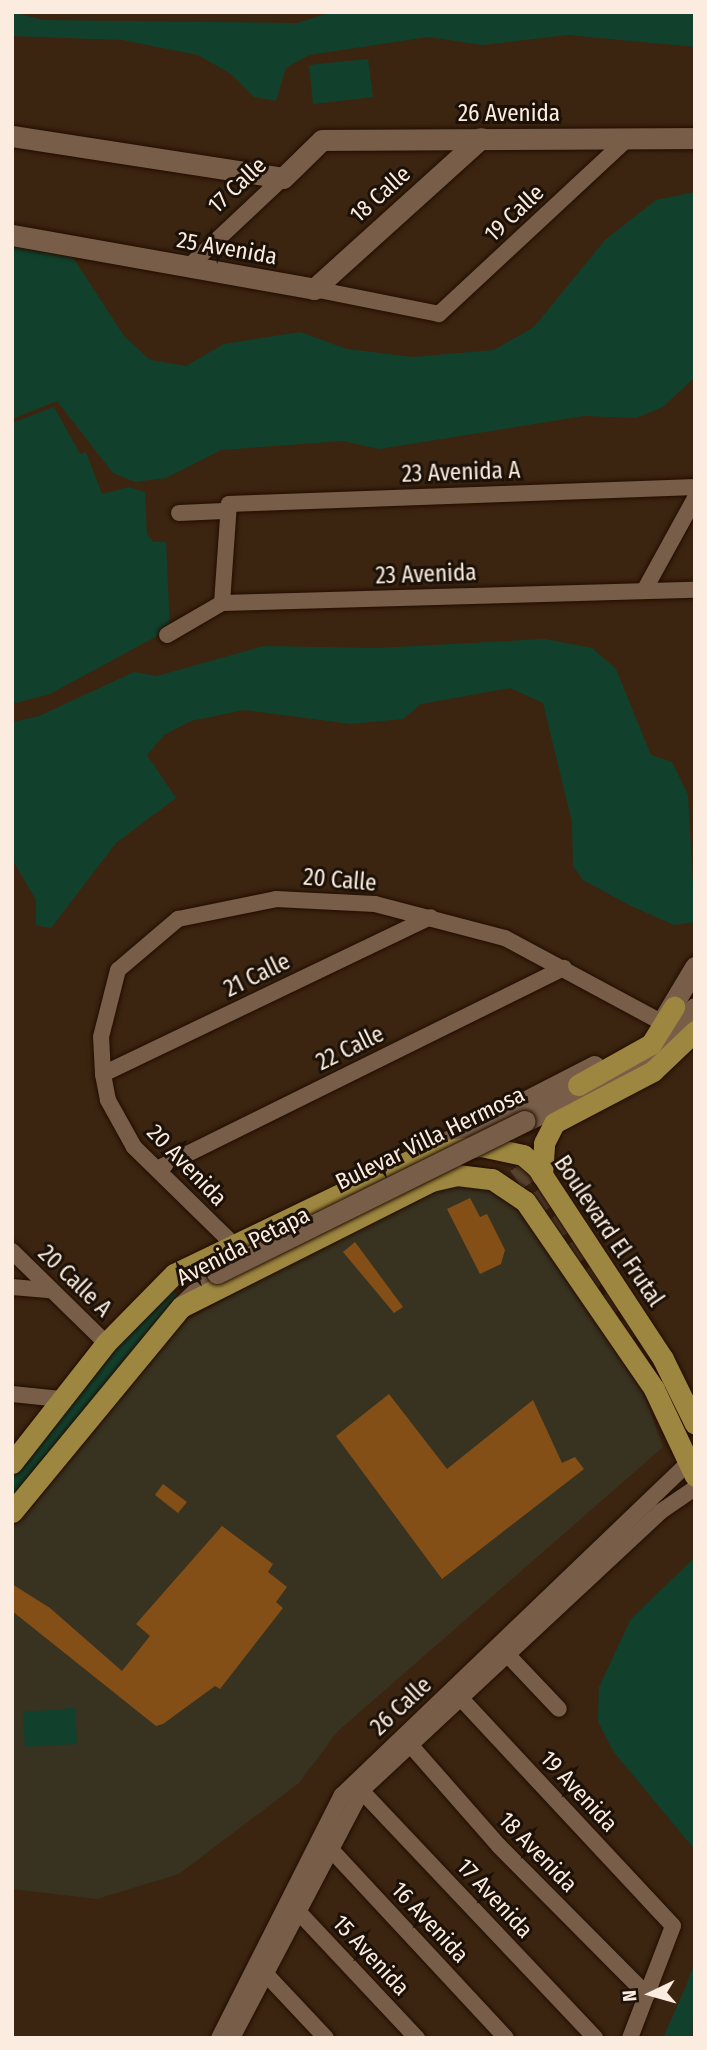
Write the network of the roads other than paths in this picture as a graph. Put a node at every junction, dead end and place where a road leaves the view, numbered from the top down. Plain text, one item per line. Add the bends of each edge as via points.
1 (12, 136) edge
2 (481, 138) junction
3 (695, 138) edge
4 (322, 140) joint
5 (626, 140) junction
6 (282, 178) junction
7 (12, 235) edge
8 (187, 268) junction
9 (314, 289) junction
10 (432, 315) joint
11 (695, 487) edge
12 (695, 498) edge
13 (227, 507) junction
14 (179, 513) dead end
15 (645, 589) junction
16 (695, 590) edge
17 (222, 604) junction
18 (167, 635) dead end
19 (430, 917) junction
20 (695, 967) edge
21 (564, 968) junction
22 (677, 1012) edge
23 (695, 1031) edge
24 (103, 1074) junction
25 (578, 1085) dead end
26 (451, 1148) junction
27 (427, 1152) junction
28 (523, 1155) junction
29 (157, 1169) junction
30 (457, 1175) junction
31 (542, 1175) junction
32 (505, 1185) junction
33 (233, 1244) junction
34 (12, 1251) edge
35 (12, 1287) edge
36 (48, 1290) junction
37 (181, 1307) junction
38 (106, 1343) junction
39 (647, 1356) tunnel mouth
40 (12, 1394) edge
41 (61, 1399) junction
42 (667, 1413) junction
43 (695, 1424) edge
44 (12, 1463) edge
45 (692, 1469) edge
46 (695, 1488) edge
47 (12, 1513) edge
48 (504, 1651) junction
49 (457, 1694) junction
50 (559, 1709) dead end
51 (407, 1741) junction
52 (358, 1786) junction
53 (324, 1842) junction
54 (295, 1907) junction
55 (264, 1972) junction
56 (647, 1995) junction
57 (230, 2035) edge
58 (326, 2038) edge
59 (417, 2038) edge
60 (506, 2038) edge
61 (595, 2038) edge
62 (630, 2038) edge

1 - 6 main road
2 - 4 main road, 26 Avenida
2 - 5 main road, 26 Avenida
2 - 9 main road, 18 Calle
3 - 5 main road, 26 Avenida
4 - 6 main road, 17 Calle
5 - 10 street, 19 Calle
6 - 8 street, 17 Calle
7 - 8 main road, 25 Avenida
8 - 9 main road, 25 Avenida
9 - 10 street, 25 Avenida
11 - 13 street, 23 Avenida A
12 - 15 street
13 - 14 street, 23 Avenida A
13 - 17 street
15 - 16 street, 23 Avenida
15 - 17 street, 23 Avenida
17 - 18 street, 23 Avenida
19 - 21 street, 20 Calle via 505,939
19 - 24 street, 21 Calle
19 - 24 street, 20 Calle via 375,904 276,899 178,919 118,970 101,1037
20 - 22 main road, Bulevar Villa Hermosa
21 - 22 street, 20 Calle
21 - 29 street, 22 Calle
22 - 25 main road via 651,1044
22 - 27 main road, Bulevar Villa Hermosa via 636,1045
22 - 37 main road, Bulevar Villa Hermosa, bridge via 671,1041 632,1071 217,1273
23 - 31 main road via 653,1071 554,1123 544,1143
24 - 29 street, 20 Avenida via 118,1122
26 - 27 main road, Boulevard El Frutal
26 - 28 main road, Boulevard El Frutal via 488,1146
26 - 30 main road via 460,1160
27 - 33 main road, Avenida Petapa
28 - 31 main road, Boulevard El Frutal
28 - 32 main road via 504,1161
29 - 33 street, 20 Avenida
30 - 32 main road
30 - 37 main road, Avenida Petapa via 431,1181
31 - 43 main road, Boulevard El Frutal via 663,1359
32 - 42 main road via 565,1255
33 - 38 main road, Avenida Petapa via 166,1279
34 - 36 street, 20 Calle A
35 - 36 street
36 - 38 street, 20 Calle A
37 - 47 main road, Avenida Petapa
38 - 41 main road, Avenida Petapa
39 - 42 main road
40 - 41 street
41 - 44 main road, Avenida Petapa
42 - 45 main road
45 - 48 street, 26 Calle
46 - 48 street, 26 Calle via 660,1512
48 - 49 street, 26 Calle
48 - 50 street
49 - 51 street, 26 Calle
49 - 56 street, 19 Avenida via 672,1924
51 - 52 street, 26 Calle
51 - 56 street, 18 Avenida via 499,1846
52 - 53 street, 26 Calle
52 - 61 street, 17 Avenida
53 - 54 street, 26 Calle
53 - 60 street, 16 Avenida
54 - 55 street, 26 Calle
54 - 59 street, 15 Avenida
55 - 57 street, 26 Calle
55 - 58 street
56 - 62 street

